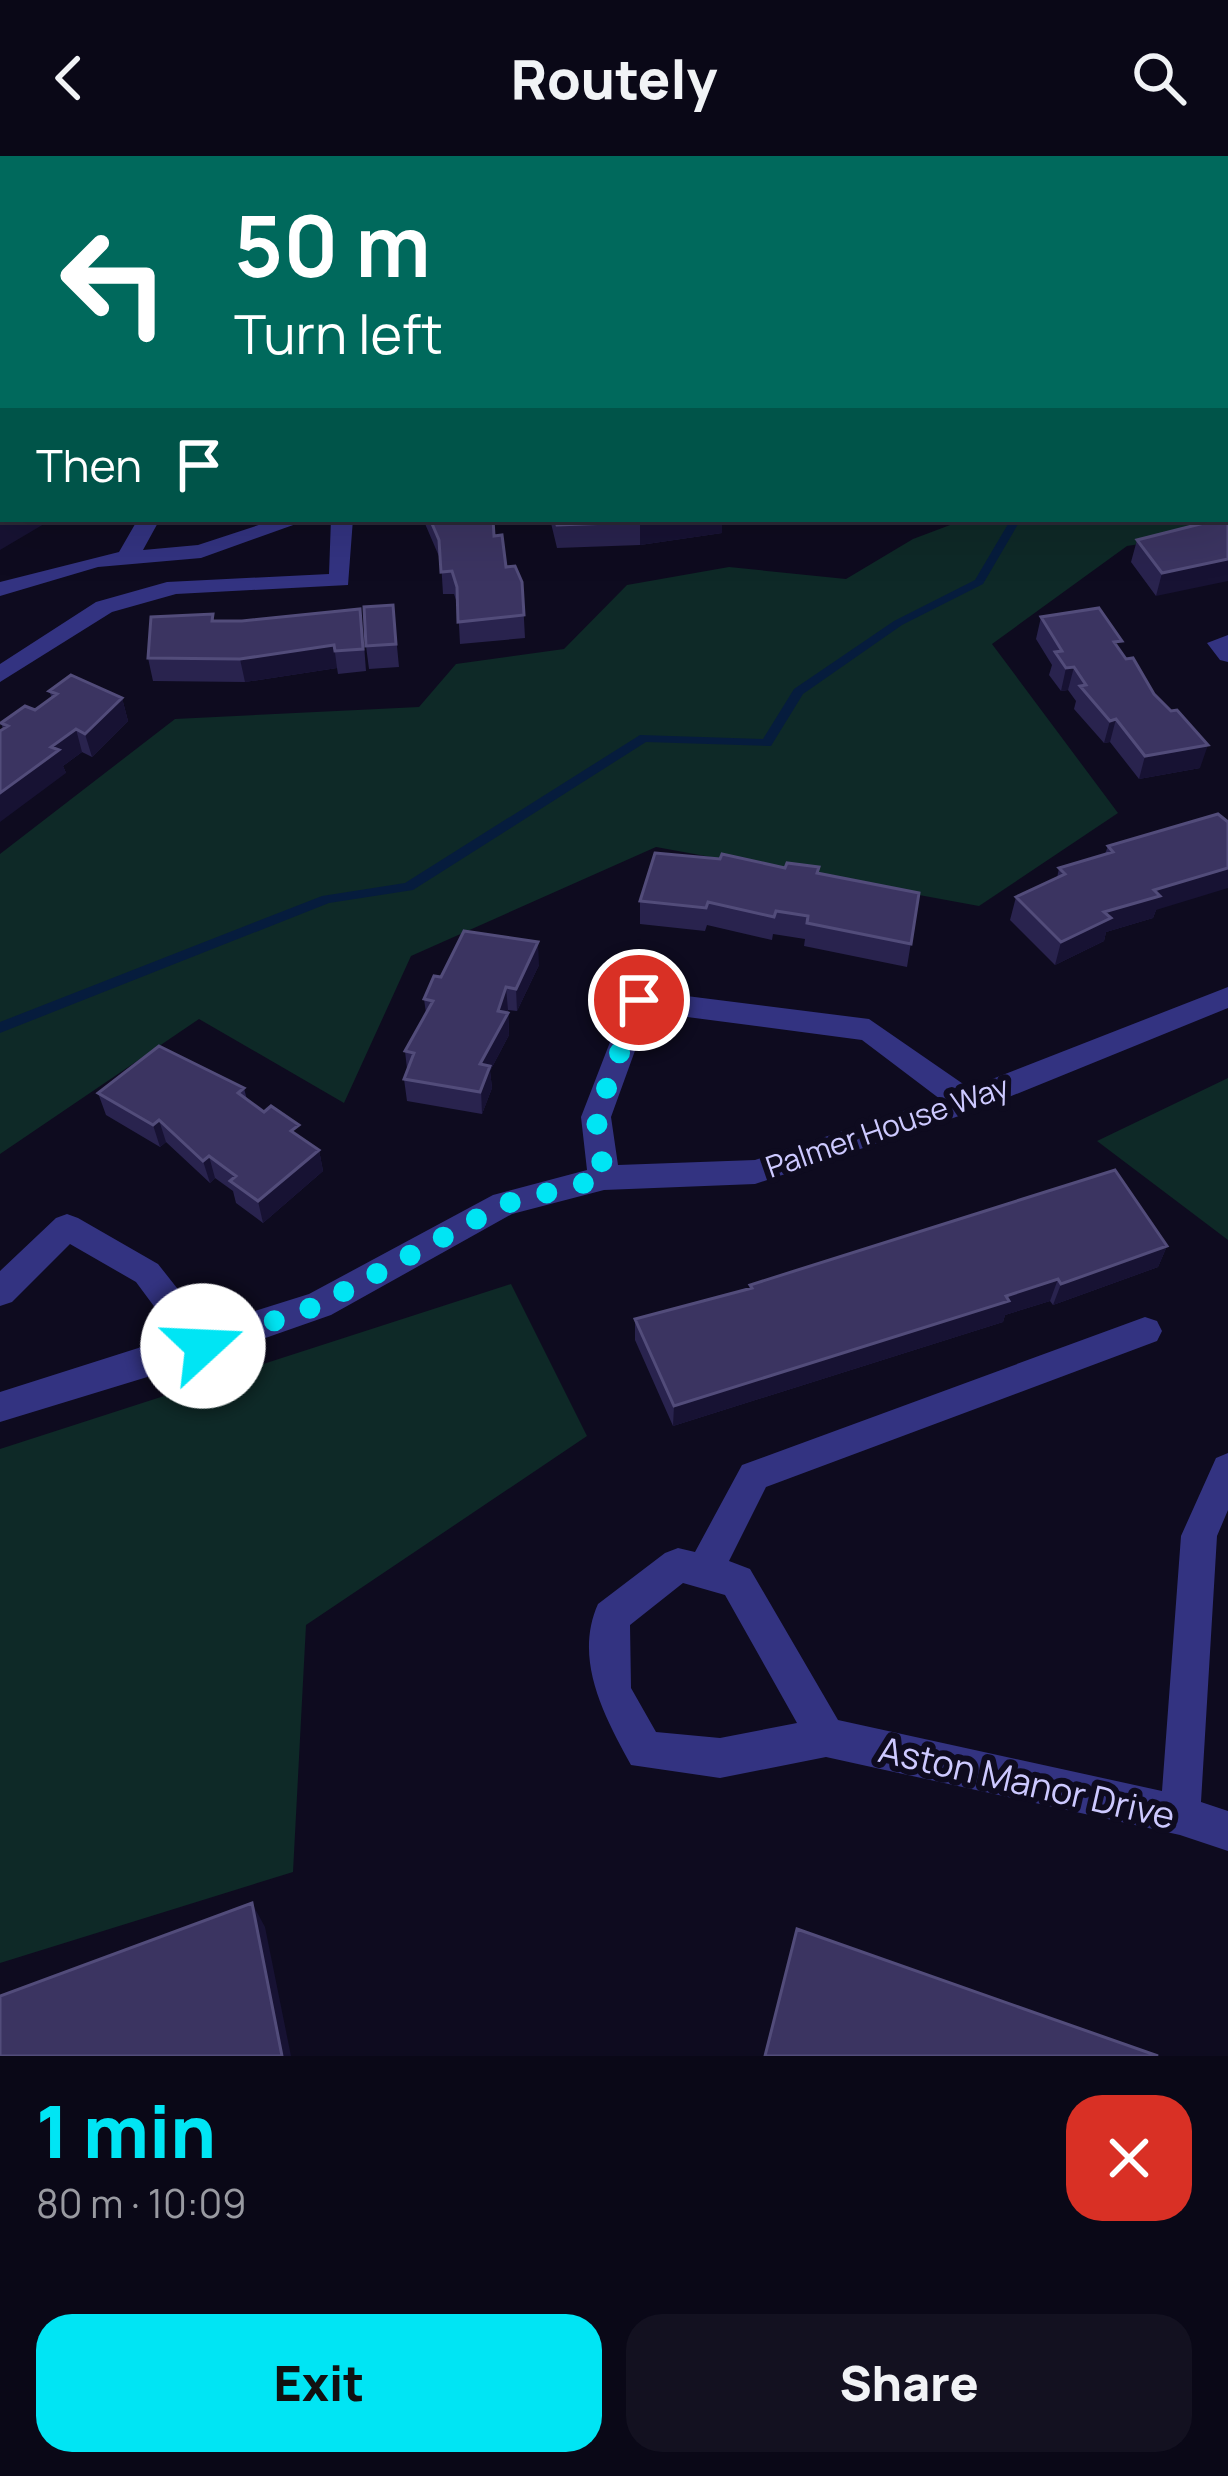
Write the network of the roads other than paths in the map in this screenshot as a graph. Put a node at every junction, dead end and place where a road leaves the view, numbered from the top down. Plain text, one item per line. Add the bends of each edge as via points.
1 (147, 522) edge
2 (289, 522) edge
3 (342, 522) edge
4 (127, 558) junction
5 (0, 589) edge
6 (1228, 642) edge
7 (1228, 656) edge
8 (0, 675) edge
9 (1228, 997) edge
10 (966, 1102) junction
11 (604, 1178) junction
12 (0, 1292) edge
13 (1145, 1331) dead end
14 (203, 1346) junction
15 (0, 1407) edge
16 (1228, 1468) edge
17 (704, 1572) junction
18 (826, 1737) junction
19 (1180, 1815) junction
20 (1228, 1831) edge

1 - 4 street
2 - 4 street via 200,550
3 - 8 street via 340,580 175,587 104,608
4 - 5 street
6 - 7 street via 1219,643
9 - 10 street, Palmer House Way
10 - 11 street, Palmer House Way via 755,1172
10 - 11 street via 869,1030 639,1000 596,1117
11 - 14 street, Palmer House Way via 504,1204 319,1305
12 - 14 street via 67,1227 147,1274
13 - 17 street via 754,1475
14 - 15 street, Palmer House Way
16 - 19 street via 1199,1536
17 - 18 street via 737,1581
17 - 18 street, Aston Manor Drive via 679,1565 610,1617 612,1691 645,1751 720,1758
18 - 19 street, Aston Manor Drive
19 - 20 street, Aston Manor Drive

